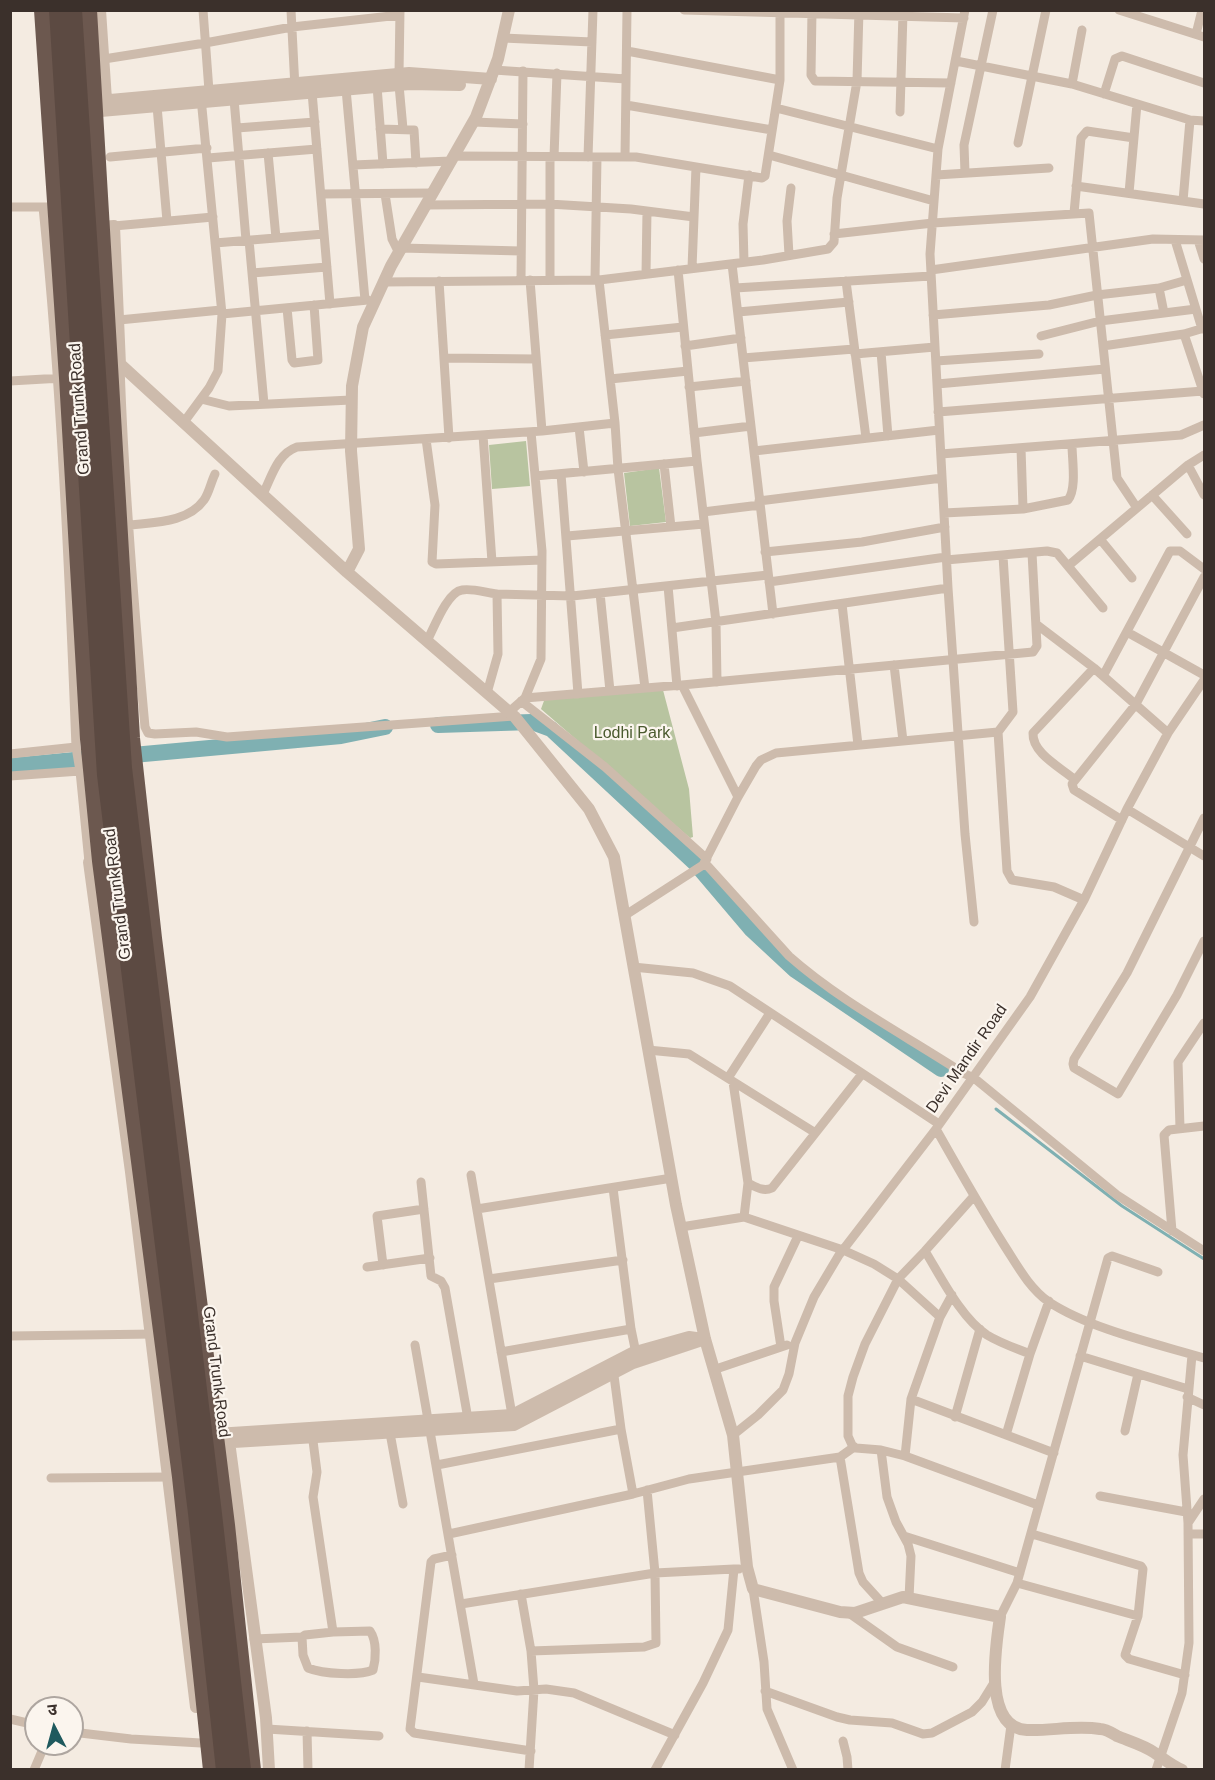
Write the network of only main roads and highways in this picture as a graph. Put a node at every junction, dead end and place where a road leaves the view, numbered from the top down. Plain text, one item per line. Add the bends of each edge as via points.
1 (42, 10) edge
2 (58, 10) edge
3 (73, 10) edge
4 (89, 10) edge
5 (158, 970) junction
6 (115, 974) junction
7 (242, 1666) junction
8 (200, 1671) junction
9 (211, 1770) edge
10 (225, 1770) edge
11 (242, 1770) edge
12 (253, 1770) edge

1 - 6 highway via 49,110 49,207 65,354 62,378 80,747 94,861
2 - 10 highway, Grand Trunk Road via 106,775
3 - 11 highway, Grand Trunk Road via 123,768
4 - 5 highway via 108,226 132,738
5 - 6 highway
5 - 7 highway via 222,1438
6 - 8 highway
7 - 8 highway
7 - 12 highway
8 - 9 highway

